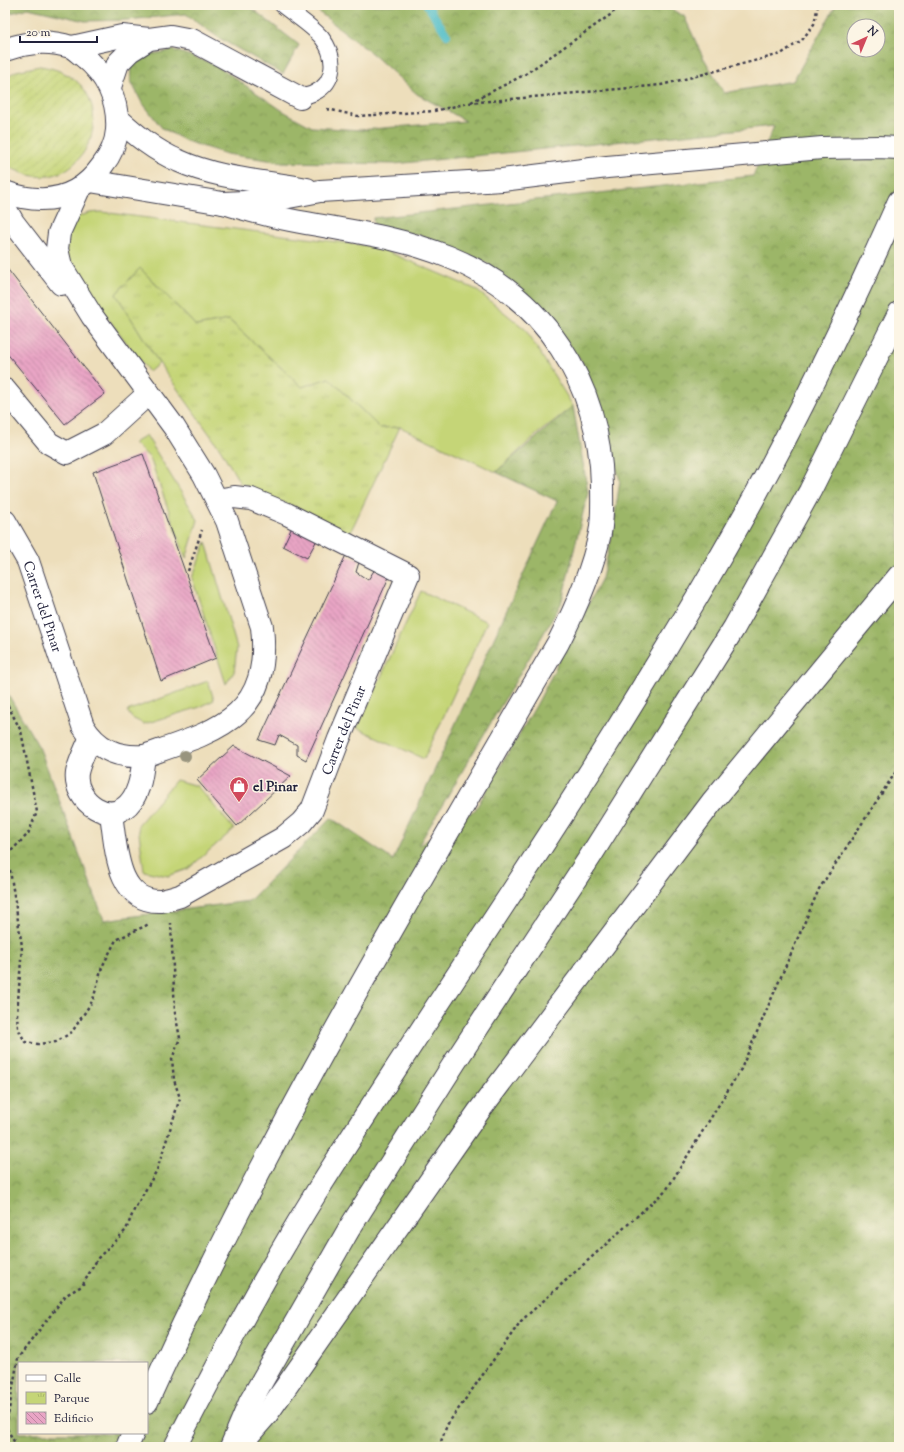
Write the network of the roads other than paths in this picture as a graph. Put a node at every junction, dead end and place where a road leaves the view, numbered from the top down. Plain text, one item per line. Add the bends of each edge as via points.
1 (282, 5) edge
2 (149, 39) junction
3 (72, 47) junction
4 (5, 50) edge
5 (110, 87) junction
6 (300, 98) joint
7 (117, 118) junction
8 (899, 148) edge
9 (85, 185) junction
10 (320, 191) junction
11 (5, 192) edge
12 (899, 201) edge
13 (223, 203) junction
14 (5, 208) edge
15 (899, 313) edge
16 (92, 316) junction
17 (5, 390) edge
18 (149, 393) junction
19 (217, 500) junction
20 (5, 521) edge
21 (899, 576) edge
22 (90, 739) junction
23 (144, 756) junction
24 (111, 814) junction
25 (148, 1400) edge
26 (133, 1434) edge
27 (127, 1447) edge
28 (175, 1447) edge
29 (231, 1447) edge
30 (238, 1447) edge

1 - 6 lane via 321,38 330,52 333,67 328,82 315,93
2 - 3 main road via 122,36
2 - 5 main road via 118,63
2 - 6 main road via 171,36 192,40
3 - 4 main road via 39,42 20,44
3 - 5 main road via 91,62
5 - 7 main road
7 - 9 main road via 117,132 108,158
7 - 10 main road via 137,136 179,161 225,175
8 - 10 main road via 822,148 607,167 502,180
9 - 11 main road via 65,195 43,200 20,198
9 - 13 main road
9 - 16 main road via 58,234 57,249 61,266
10 - 13 main road via 268,201
12 - 28 main road via 838,334 790,429 689,612 599,757 316,1193 248,1310
13 - 25 main road via 289,220 393,238 450,258 502,287 550,333 570,361 582,385 598,438 602,470 602,503 595,554 572,617 287,1120 188,1311
14 - 16 main road via 66,292
15 - 29 main road via 810,491 734,628 590,857 349,1229 254,1396
16 - 18 main road
17 - 18 main road via 49,443 67,453 104,434
18 - 19 main road via 190,450
19 - 23 main road via 227,521 262,627 262,672 249,700 230,721 217,729
19 - 24 main road, Carrer del Pinar via 234,497 251,499 287,514 408,575 312,810 301,824 283,838 180,896 162,901 150,900 137,894 126,883 120,869
20 - 22 main road, Carrer del Pinar via 28,561 77,713
21 - 30 main road via 702,815 479,1111 267,1414
22 - 23 main road via 102,748 117,754
22 - 24 main road via 77,774 78,785 89,803
23 - 24 main road via 141,778 132,800
26 - 27 main road

